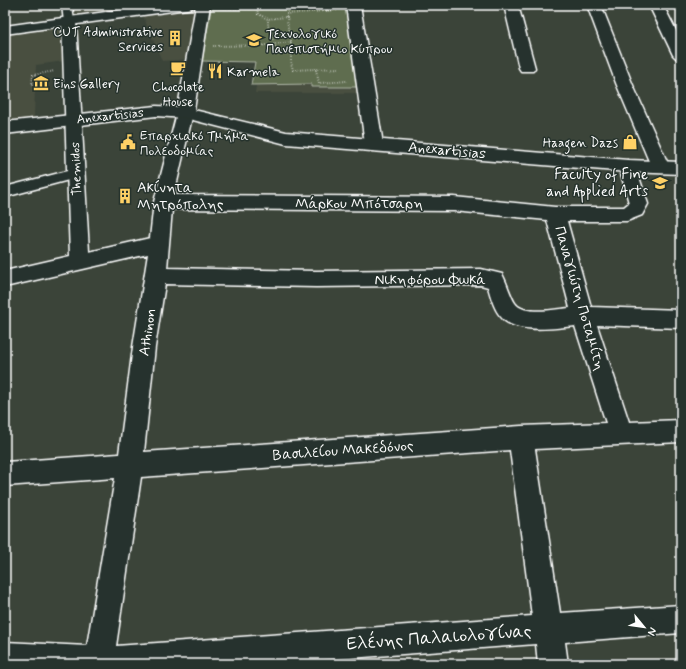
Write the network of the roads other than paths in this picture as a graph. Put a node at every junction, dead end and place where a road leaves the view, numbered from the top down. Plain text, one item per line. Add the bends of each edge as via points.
1 (67, 5) edge
2 (187, 5) edge
3 (511, 5) edge
4 (594, 5) edge
5 (656, 5) edge
6 (210, 7) edge
7 (346, 8) edge
8 (69, 22) junction
9 (5, 30) edge
10 (681, 55) edge
11 (526, 68) dead end
12 (189, 92) junction
13 (185, 113) junction
14 (74, 119) junction
15 (215, 120) junction
16 (5, 128) edge
17 (374, 144) junction
18 (628, 166) junction
19 (660, 166) junction
20 (681, 168) edge
21 (75, 174) junction
22 (5, 192) edge
23 (162, 202) junction
24 (556, 214) junction
25 (160, 244) junction
26 (80, 261) junction
27 (156, 276) junction
28 (5, 279) edge
29 (583, 316) junction
30 (681, 319) edge
31 (681, 431) edge
32 (621, 433) junction
33 (521, 438) junction
34 (130, 464) junction
35 (5, 474) edge
36 (681, 619) edge
37 (548, 629) junction
38 (5, 657) edge
39 (99, 662) junction
40 (553, 664) edge

1 - 8 street, Themidos
2 - 8 street
3 - 11 street
4 - 19 street via 624,84
5 - 10 street
6 - 12 street, Athinon
7 - 17 street via 365,80
8 - 9 street
8 - 14 street, Themidos
12 - 13 street, Athinon
12 - 15 street, Anexartisias via 199,107
13 - 14 street, Anexartisias via 145,110
13 - 15 street, Anexartisias
13 - 23 street, Athinon
14 - 16 street, Anexartisias
14 - 21 street, Themidos
15 - 17 street, Anexartisias via 286,138
17 - 18 street, Anexartisias
18 - 19 street, Anexartisias
18 - 24 street, Παναγιώτη Ποταμίτη via 639,204 635,210 627,214
19 - 20 street, Anexartisias
21 - 22 street
21 - 26 street, Themidos
23 - 24 street, Μάρκου Μπότσαρη via 454,204
23 - 25 street, Athinon
24 - 29 street, Παναγιώτη Ποταμίτη
25 - 26 street
25 - 27 street, Athinon
26 - 28 street
27 - 29 street, Νικηφόρου Φωκά via 316,279 481,277 495,280 511,314 524,319
27 - 34 street, Athinon via 144,346
29 - 30 street, Νικηφόρου Φωκά
29 - 32 street, Παναγιώτη Ποταμίτη
31 - 32 street, Βασιλείου Μακεδόνος
32 - 33 street, Βασιλείου Μακεδόνος
33 - 34 street, Βασιλείου Μακεδόνος
33 - 37 street
34 - 35 street, Βασιλείου Μακεδόνος
34 - 39 street, Athinon
36 - 37 street, Ελένης Παλαιολογίνας
37 - 39 street, Ελένης Παλαιολογίνας
37 - 40 street
38 - 39 street, Ελένης Παλαιολογίνας

